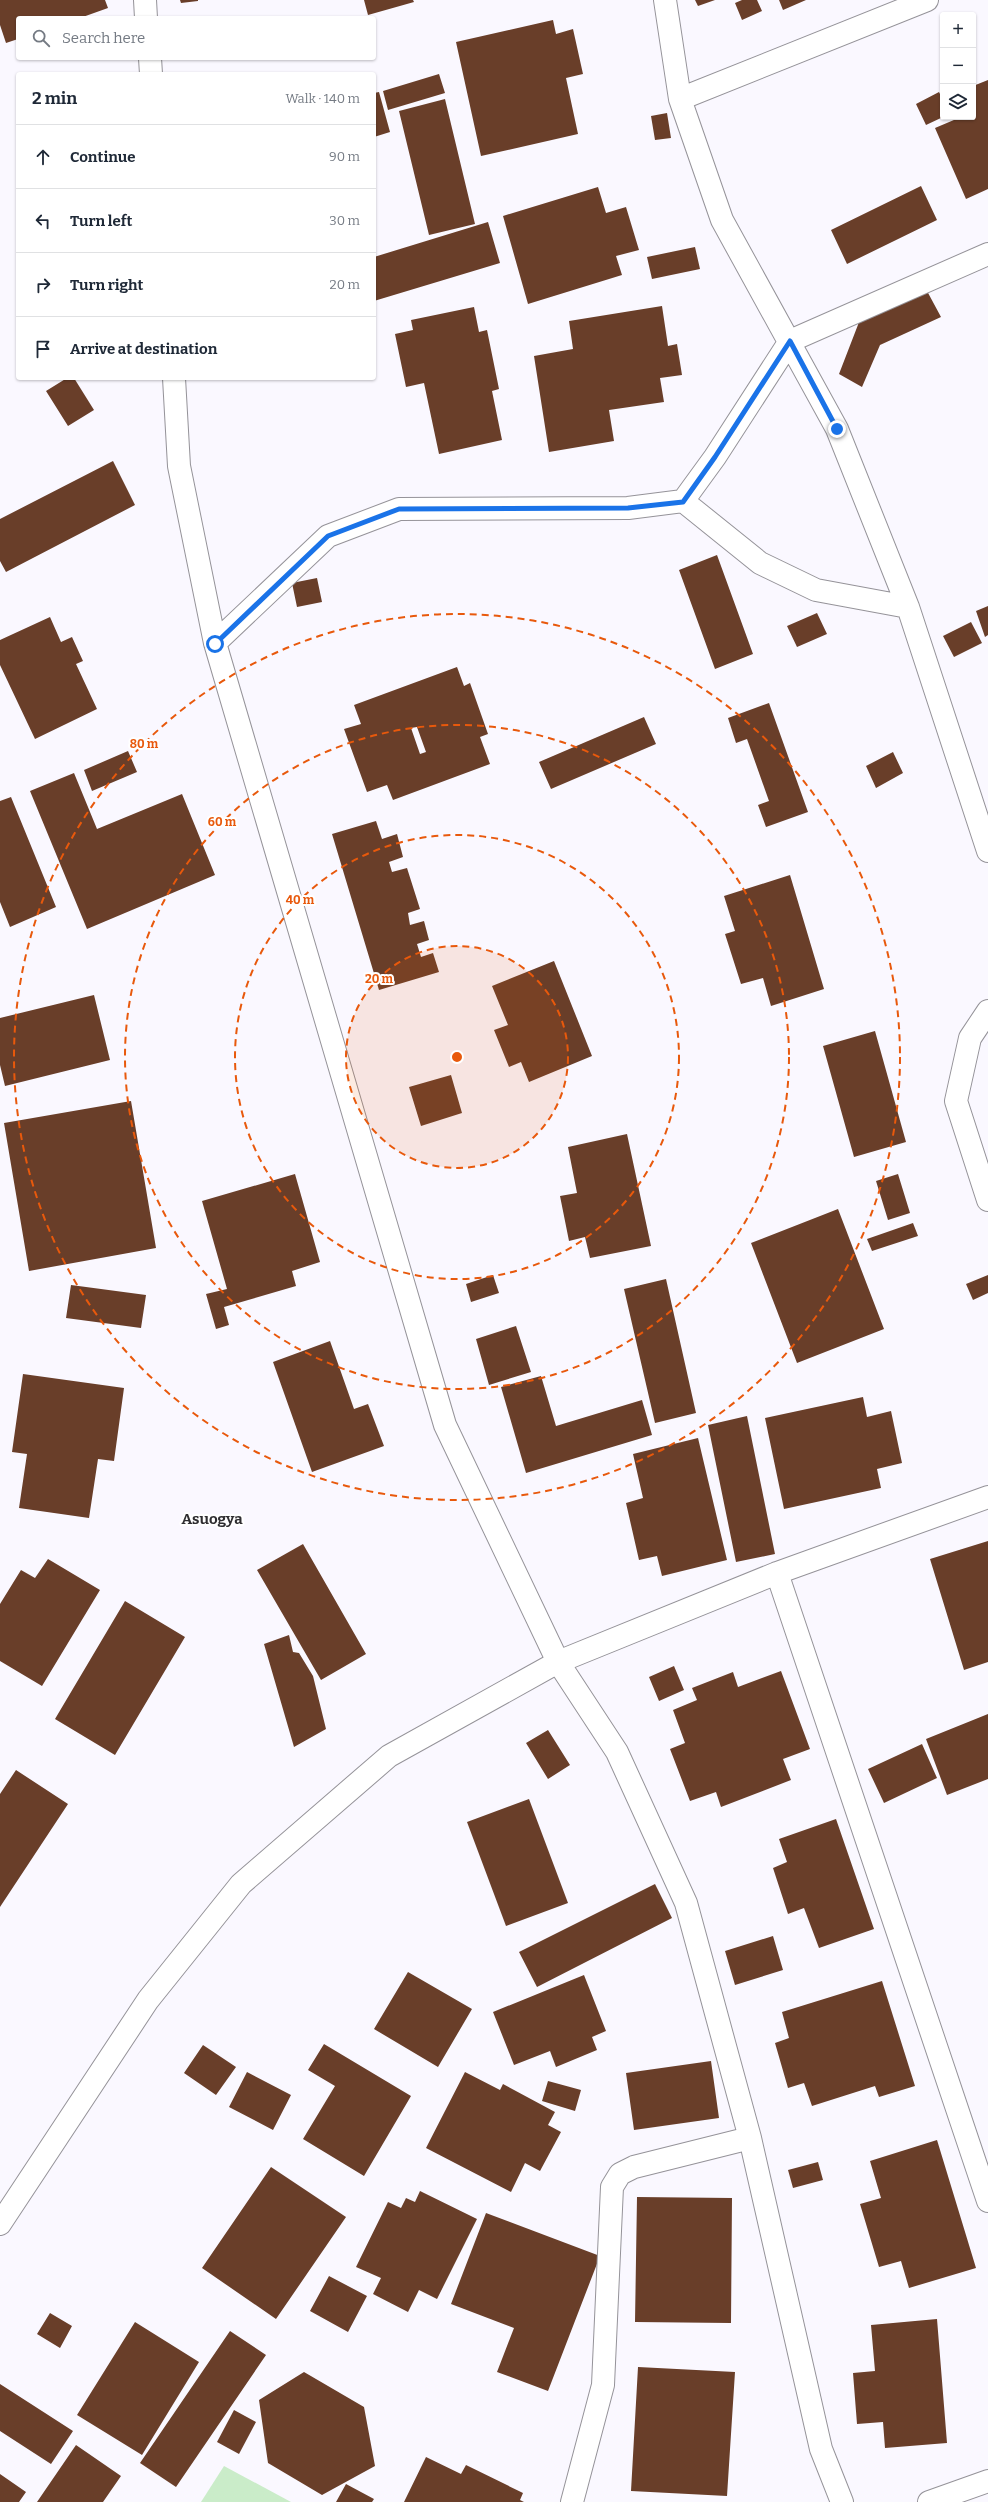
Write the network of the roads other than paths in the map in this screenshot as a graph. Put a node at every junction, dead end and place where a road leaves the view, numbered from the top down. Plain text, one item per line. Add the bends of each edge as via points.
1 (145, 0) edge
2 (665, 0) edge
3 (927, 0) edge
4 (146, 16) edge
5 (150, 60) edge
6 (151, 72) edge
7 (680, 98) junction
8 (988, 254) edge
9 (790, 341) junction
10 (174, 380) edge
11 (683, 502) junction
12 (908, 608) junction
13 (215, 644) junction
14 (988, 851) edge
15 (988, 1011) edge
16 (988, 1200) edge
17 (988, 1497) edge
18 (777, 1573) junction
19 (558, 1662) junction
20 (750, 2138) junction
21 (988, 2201) edge
22 (0, 2224) edge
23 (988, 2480) edge
24 (572, 2502) edge
25 (842, 2502) edge
26 (929, 2502) edge

1 - 4 street
2 - 7 street
3 - 7 street
5 - 6 street
7 - 9 street via 722,220
8 - 9 street
9 - 11 street
9 - 12 street via 837,429
10 - 13 street via 179,466
11 - 12 street via 760,563 816,590
11 - 13 street via 628,508 399,509 328,536
12 - 14 street
13 - 19 street via 444,1425
15 - 16 street via 970,1038 956,1101
17 - 18 street
18 - 19 street
18 - 21 street
19 - 20 street via 617,1752 686,1903
19 - 22 street via 389,1756 241,1884 148,2000
20 - 24 street via 634,2167 620,2174 612,2187 603,2386
20 - 25 street via 821,2449
23 - 26 street

